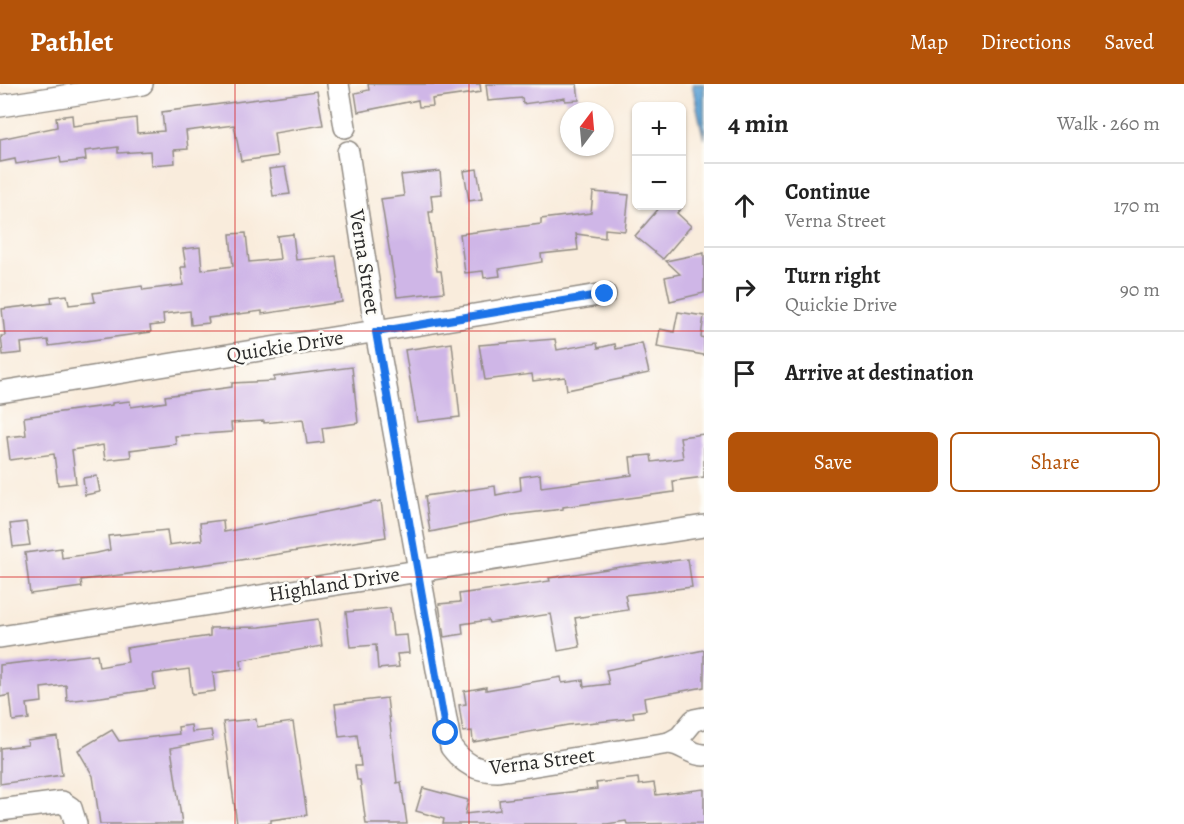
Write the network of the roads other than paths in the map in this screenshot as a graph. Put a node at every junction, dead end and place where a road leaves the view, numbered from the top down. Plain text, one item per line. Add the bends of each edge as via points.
1 (142, 84) edge
2 (338, 84) edge
3 (0, 106) edge
4 (345, 127) dead end
5 (348, 152) dead end
6 (605, 294) dead end
7 (376, 332) junction
8 (0, 392) edge
9 (704, 526) edge
10 (418, 571) junction
11 (0, 637) edge
12 (704, 718) edge
13 (669, 742) junction
14 (704, 755) edge
15 (0, 810) edge
16 (76, 824) edge

1 - 3 street
2 - 4 street
5 - 7 street, Verna Street
6 - 7 street, Quickie Drive
7 - 8 street, Quickie Drive
7 - 10 street, Verna Street
9 - 10 street, Highland Drive
10 - 11 street, Highland Drive
10 - 13 street, Verna Street via 446,733 451,747 465,763 485,771 498,771
12 - 13 street via 694,720 680,737
13 - 14 street
15 - 16 street via 62,802 71,808

